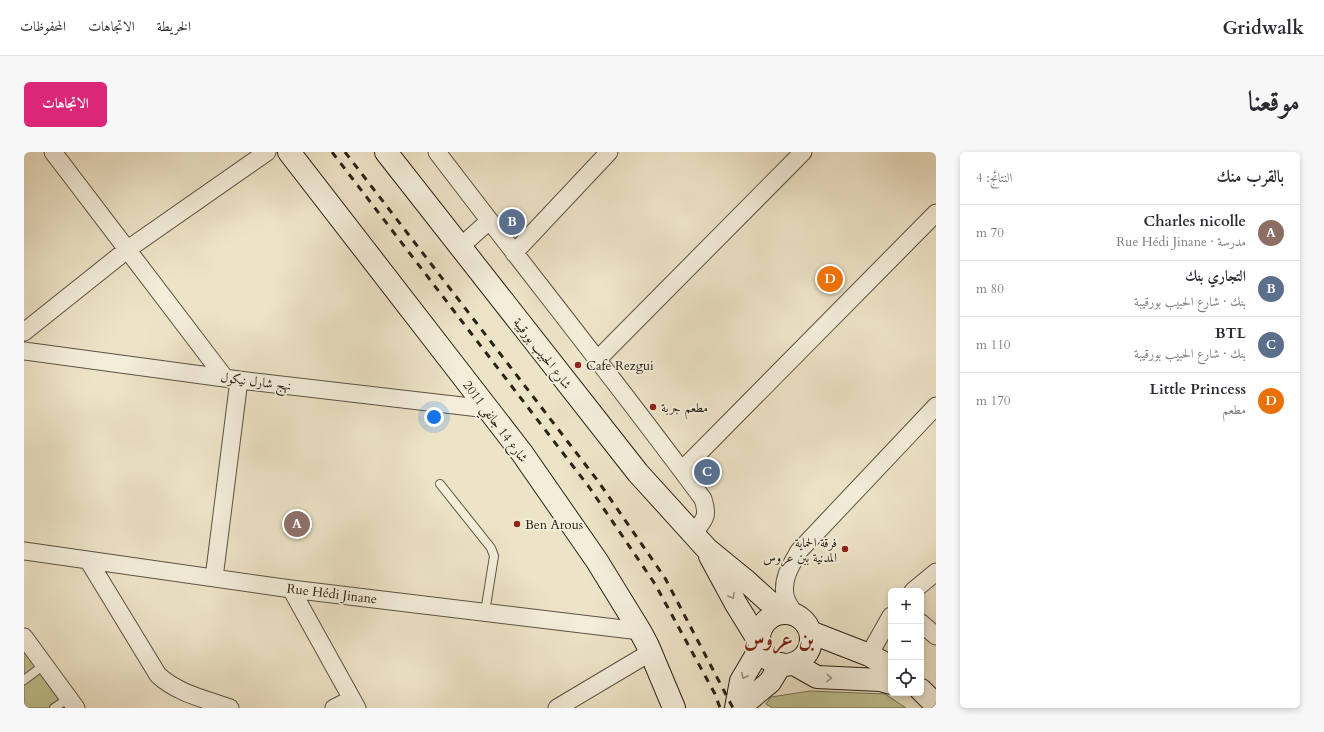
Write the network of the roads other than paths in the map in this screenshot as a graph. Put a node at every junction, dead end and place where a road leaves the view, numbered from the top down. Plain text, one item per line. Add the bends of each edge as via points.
1 (53, 152) edge
2 (267, 152) edge
3 (289, 152) edge
4 (386, 152) edge
5 (437, 152) edge
6 (609, 152) edge
7 (803, 152) edge
8 (936, 213) edge
9 (489, 221) junction
10 (460, 247) junction
11 (128, 249) junction
12 (514, 253) junction
13 (24, 332) edge
14 (24, 351) edge
15 (598, 359) junction
16 (232, 379) junction
17 (936, 406) edge
18 (488, 409) junction
19 (682, 470) junction
20 (440, 484) dead end
21 (700, 542) junction
22 (24, 551) edge
23 (88, 560) junction
24 (936, 572) edge
25 (214, 578) junction
26 (291, 588) junction
27 (917, 588) edge
28 (486, 612) junction
29 (792, 614) junction
30 (888, 621) edge
31 (922, 624) edge
32 (640, 631) junction
33 (810, 632) junction
34 (936, 636) edge
35 (24, 637) edge
36 (760, 645) junction
37 (651, 652) junction
38 (869, 655) junction
39 (787, 664) junction
40 (44, 665) junction
41 (888, 665) edge
42 (24, 680) edge
43 (888, 682) edge
44 (72, 703) edge
45 (354, 703) edge
46 (54, 708) edge
47 (230, 708) edge
48 (334, 708) edge
49 (557, 708) edge
50 (674, 708) edge
51 (736, 708) edge
52 (739, 708) edge

1 - 11 street
2 - 11 street
3 - 18 main road, شارع 14 جانفي 2011
4 - 10 main road, شارع الحبيب بورقيبة
5 - 9 street
6 - 12 street
7 - 15 street
8 - 19 street
9 - 10 street
9 - 12 street
10 - 21 main road, شارع الحبيب بورقيبة via 638,473
11 - 13 street
11 - 16 street
12 - 15 street
14 - 16 street, نهج شارل نيكول
15 - 19 street
16 - 18 street, نهج شارل نيكول
16 - 25 street
17 - 29 street via 799,551 786,575 785,596
18 - 32 main road, شارع 14 جانفي 2011 via 597,561
19 - 21 street via 703,499 706,508
20 - 28 lane via 491,548 494,556
21 - 29 main road, شارع الحبيب بورقيبة via 768,600
21 -> 36 main road, شارع الحبيب بورقيبة
22 - 23 street, Rue Hédi Jinane
23 - 25 street, Rue Hédi Jinane
23 - 47 street via 158,674 174,688
24 - 27 street
25 - 26 street, Rue Hédi Jinane
26 - 28 street, Rue Hédi Jinane
26 - 45 street
28 - 32 street, Rue Hédi Jinane
29 - 33 main road via 802,619
29 - 36 main road via 780,613 766,621 759,635
30 - 38 street
31 - 34 street
32 - 37 main road, شارع 14 جانفي 2011
33 - 38 main road
33 - 39 main road via 812,640 806,654
35 - 40 street
36 - 39 main road via 769,659
36 -> 51 main road via 741,681
37 - 49 street
37 - 50 main road, شارع 14 جانفي 2011
38 - 41 main road
39 -> 43 main road via 817,677
39 - 52 main road
40 - 42 lane
40 - 44 street
44 - 46 lane
45 - 48 street

